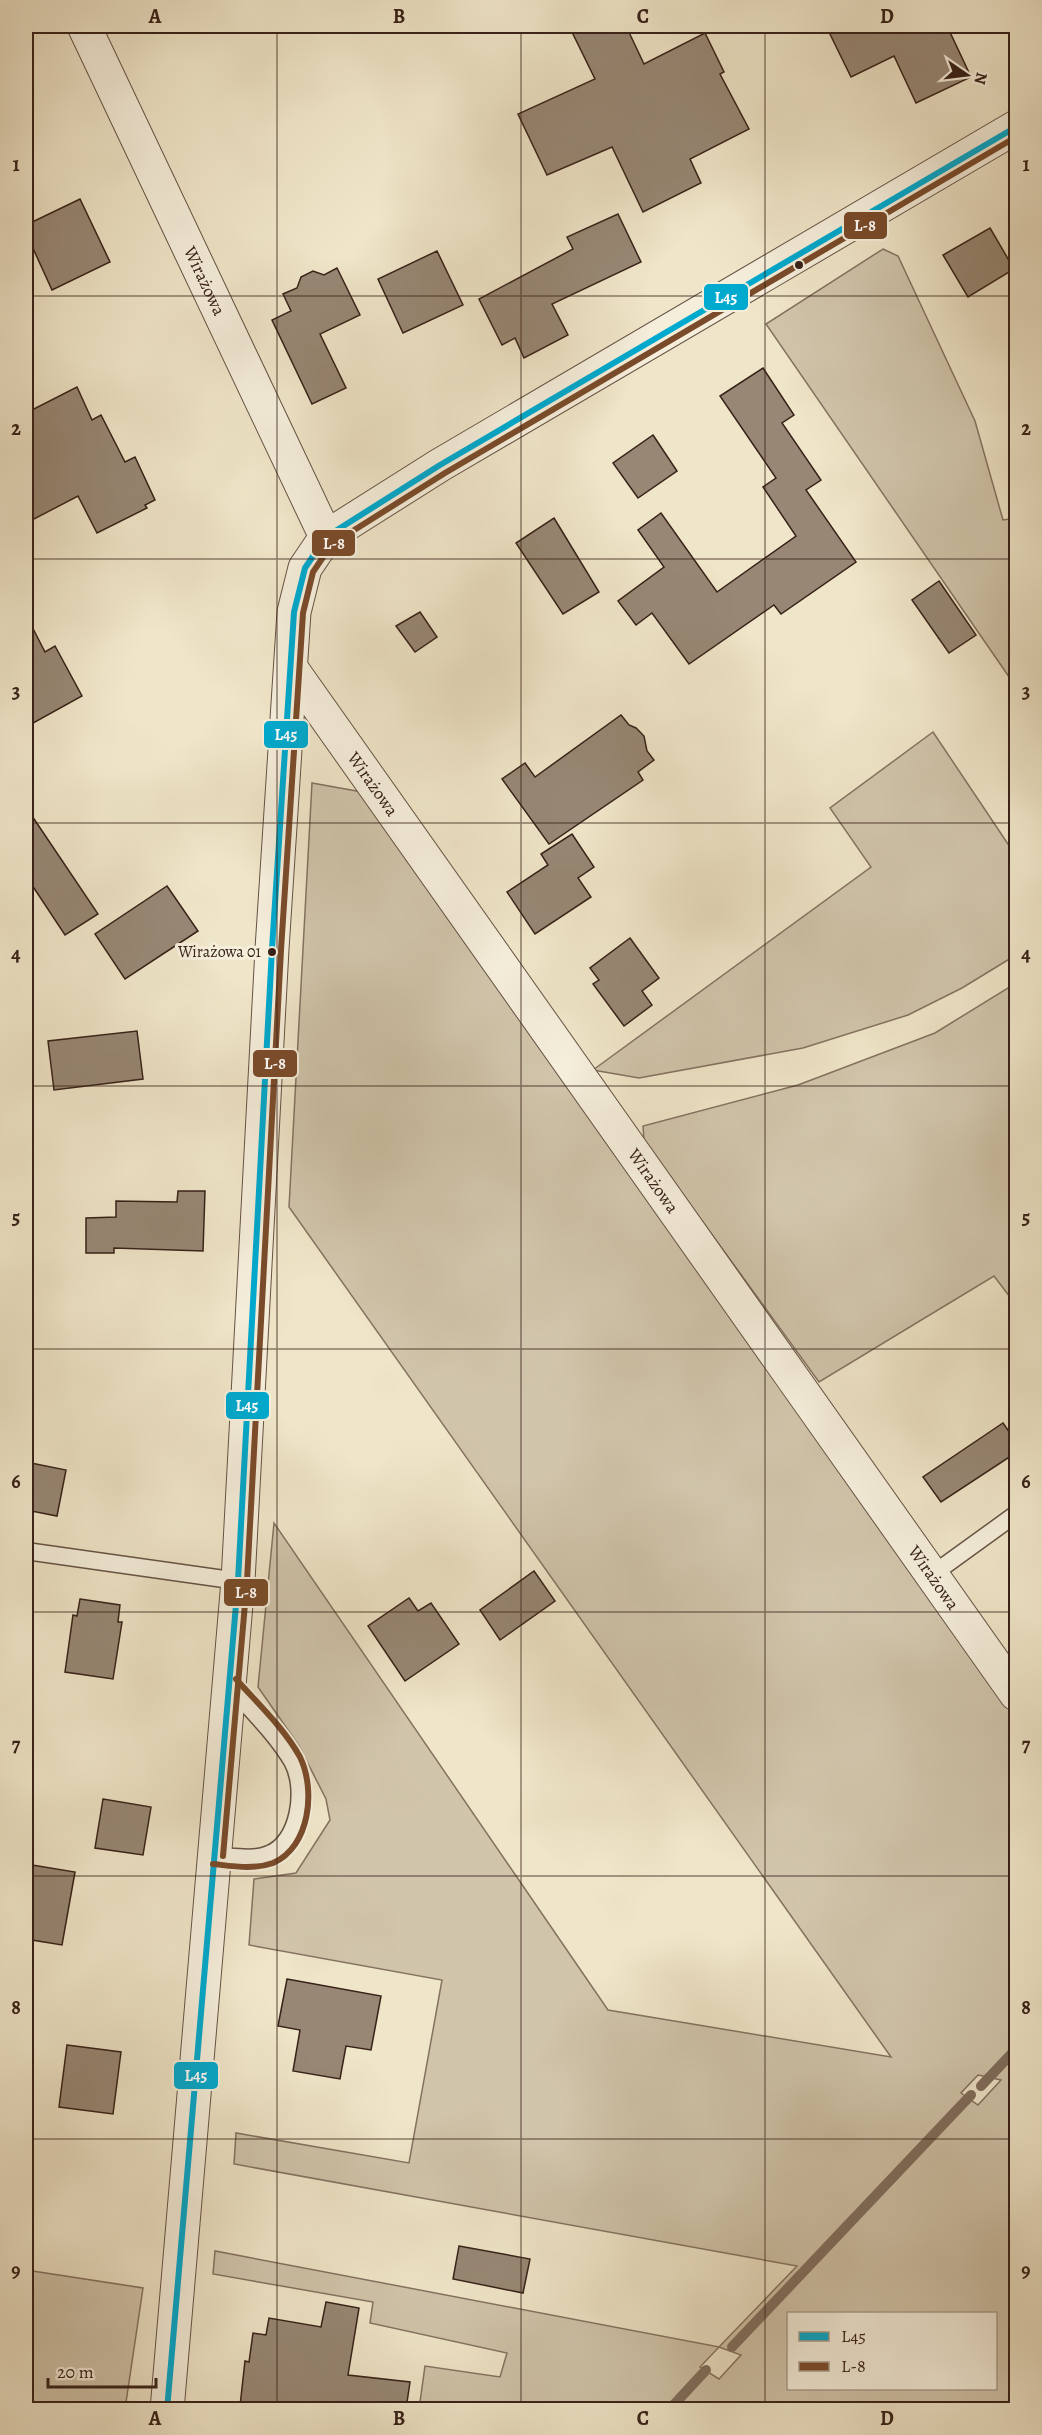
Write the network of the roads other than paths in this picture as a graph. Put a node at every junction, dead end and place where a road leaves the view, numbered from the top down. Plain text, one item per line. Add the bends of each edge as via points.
1 (84, 26) edge
2 (1017, 127) edge
3 (326, 537) junction
4 (291, 668) junction
5 (1017, 1514) edge
6 (26, 1551) edge
7 (933, 1574) junction
8 (238, 1581) junction
9 (229, 1685) junction
10 (1017, 1694) edge
11 (214, 1855) junction
12 (167, 2409) edge

1 - 3 street, Wirażowa
2 - 3 street via 450,459
3 - 4 street via 305,568 294,612
4 - 7 street, Wirażowa
4 - 8 street
5 - 7 lane
6 - 8 lane
7 - 10 street, Wirażowa
8 - 9 street
9 - 11 street
9 - 11 lane via 293,1762 300,1783 299,1812 287,1839 270,1854
11 - 12 street

